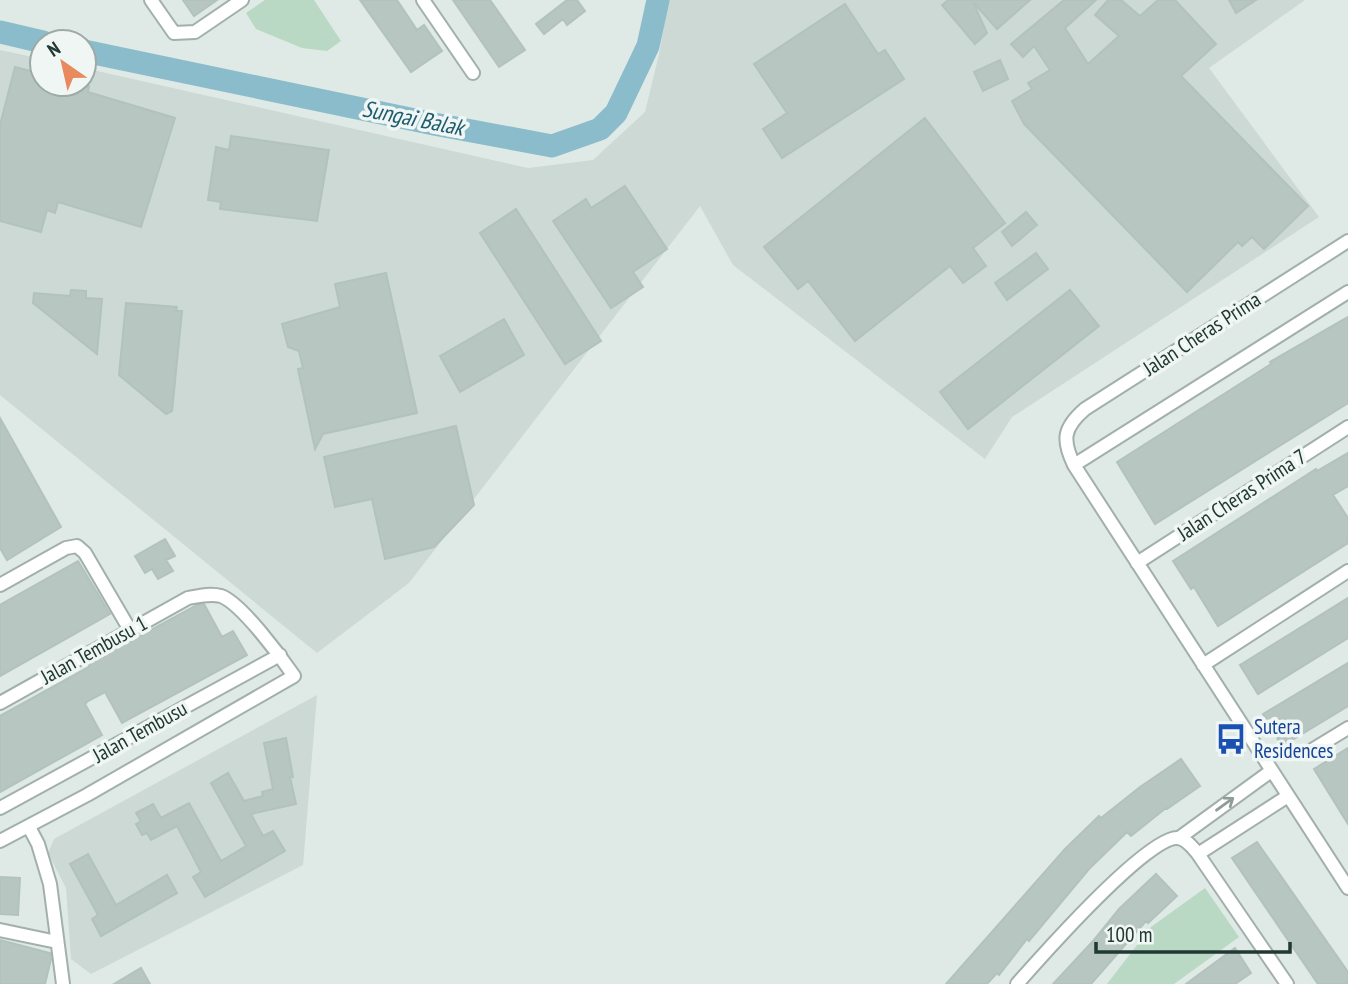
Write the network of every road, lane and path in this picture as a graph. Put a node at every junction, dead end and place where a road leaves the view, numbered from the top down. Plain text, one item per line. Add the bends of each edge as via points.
1 (151, 0) edge
2 (242, 0) edge
3 (423, 0) edge
4 (473, 73) dead end
5 (1348, 241) edge
6 (1348, 292) edge
7 (1348, 427) edge
8 (1074, 465) junction
9 (1137, 563) junction
10 (1348, 570) edge
11 (1, 581) edge
12 (130, 630) junction
13 (280, 655) junction
14 (1203, 666) junction
15 (0, 703) edge
16 (1348, 728) edge
17 (1307, 753) dead end
18 (1271, 771) junction
19 (1288, 796) junction
20 (0, 808) edge
21 (29, 827) junction
22 (1179, 838) junction
23 (0, 841) edge
24 (1198, 854) junction
25 (1343, 870) edge
26 (1348, 888) edge
27 (0, 930) edge
28 (57, 942) junction
29 (1284, 983) edge
30 (63, 984) edge
31 (1017, 984) edge

1 - 2 street via 174,33 195,32
3 - 4 street
5 - 8 street, Jalan Cheras Prima via 1085,409 1065,435
6 - 8 street
7 - 9 street, Jalan Cheras Prima 7
8 - 9 street
9 - 14 street
10 - 14 street
11 - 12 street via 77,546 85,552
12 - 13 street, Jalan Tembusu 1 via 188,598 222,596
12 - 15 street, Jalan Tembusu 1
13 - 20 street, Jalan Tembusu
13 - 21 street via 294,676
14 - 18 street
16 - 17 street
18 - 19 street
22 -> 18 street
19 - 24 street
19 - 25 street
21 - 23 street
21 - 28 street via 45,865
22 - 24 street
22 - 31 street via 1152,848
24 - 29 street
25 - 26 street
27 - 28 street
28 - 30 street

